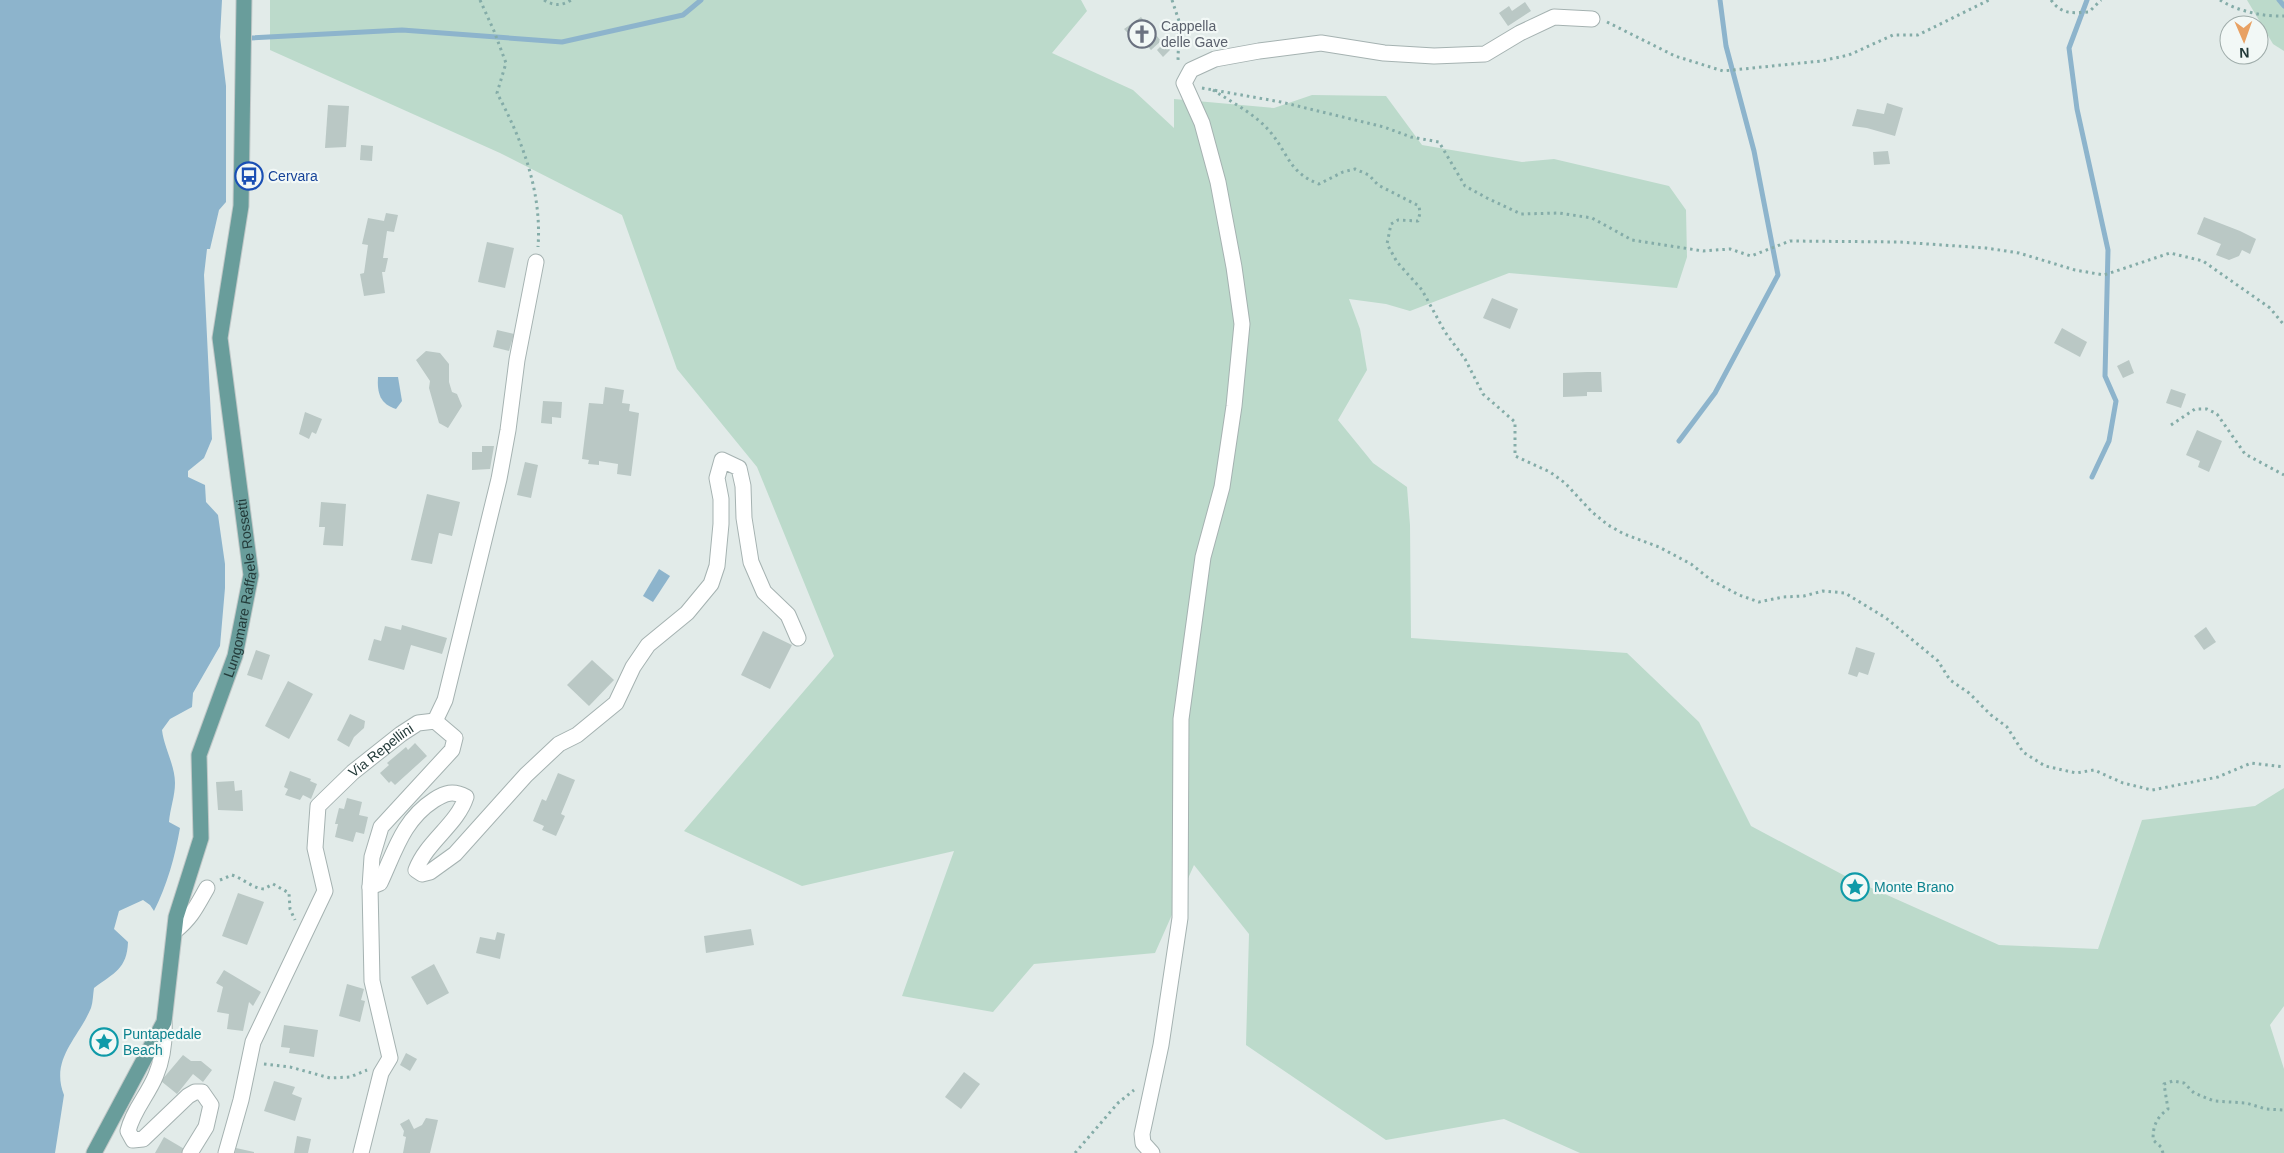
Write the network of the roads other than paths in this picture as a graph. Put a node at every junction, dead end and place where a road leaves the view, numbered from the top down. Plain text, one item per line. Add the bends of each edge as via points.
1 (244, 0) edge
2 (1592, 19) road end
3 (536, 262) road end
4 (798, 638) dead end
5 (434, 720) junction
6 (370, 887) junction
7 (206, 888) road end
8 (175, 931) junction
9 (164, 1022) junction
10 (94, 1153) edge
11 (190, 1153) edge
12 (226, 1153) edge
13 (361, 1153) edge
14 (1152, 1153) edge

1 - 8 main road, Lungomare Raffaele Rossetti via 241,206 220,338 251,575 235,656 199,755 202,838 176,917
2 - 14 street via 1554,17 1485,54 1434,56 1384,53 1321,43 1259,50 1215,59 1192,70 1184,83 1202,123 1218,182 1242,324 1222,487 1203,557 1181,719 1180,918 1171,986 1142,1134
3 - 5 street via 516,360 508,430 490,523 445,700
4 - 6 street via 788,615 764,592 754,570 746,533 739,468 722,460 717,478 721,524 717,566 711,584 686,613 648,645 633,667 616,703 576,735 558,744 526,774 455,854 422,874 416,870 420,860 462,808 466,797 446,792 419,810 392,853 380,883
5 - 6 street via 455,738 452,750 380,827 372,857
5 - 12 street, Via Repellini via 418,723 401,734 352,772 318,806 315,848 325,891 253,1042 242,1100
6 - 13 street via 372,981 390,1058 381,1073
7 - 8 street via 196,910
8 - 9 main road, Lungomare Raffaele Rossetti
9 - 10 main road, Lungomare Raffaele Rossetti
9 - 11 street via 165,1045 156,1076 128,1131 133,1140 143,1139 188,1096 202,1092 211,1105 206,1126

